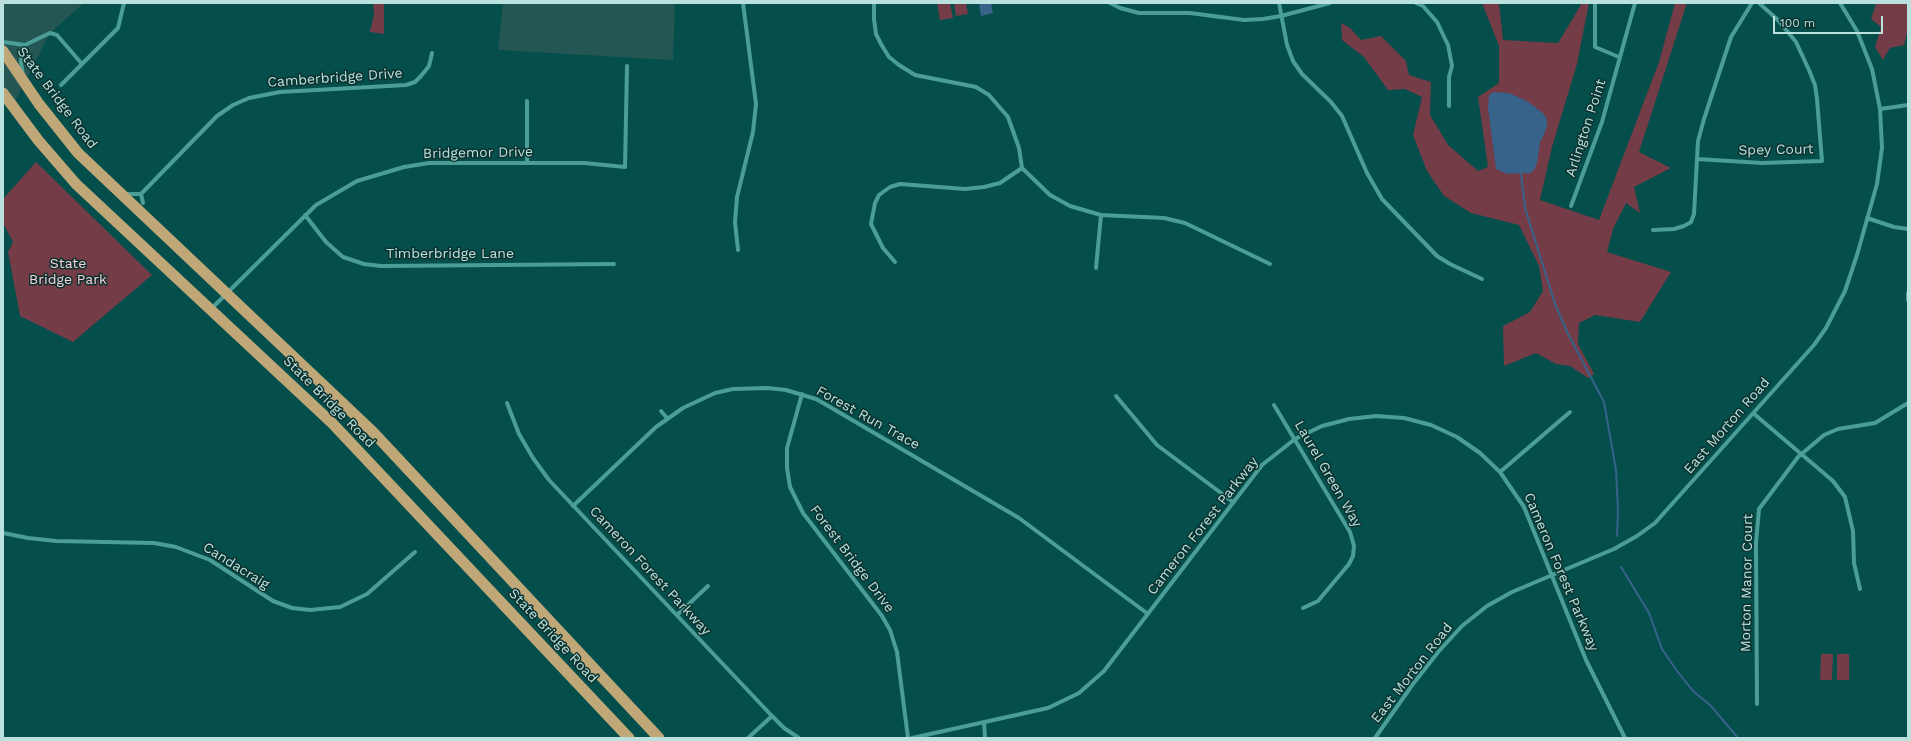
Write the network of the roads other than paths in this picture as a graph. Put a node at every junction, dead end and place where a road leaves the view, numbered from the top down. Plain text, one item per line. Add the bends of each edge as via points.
1 (124, 3) edge
2 (743, 3) edge
3 (874, 3) edge
4 (1110, 3) edge
5 (1279, 3) edge
6 (1330, 3) edge
7 (1416, 3) edge
8 (1595, 3) edge
9 (1634, 3) edge
10 (1752, 3) edge
11 (1759, 3) edge
12 (1840, 3) edge
13 (1281, 16) junction
14 (3, 42) edge
15 (26, 46) junction
16 (3, 51) edge
17 (432, 53) dead end
18 (1619, 57) junction
19 (82, 64) junction
20 (627, 66) dead end
21 (25, 83) junction
22 (61, 86) dead end
23 (3, 93) edge
24 (527, 101) dead end
25 (1908, 105) edge
26 (1449, 106) dead end
27 (1880, 109) junction
28 (1697, 159) junction
29 (527, 163) junction
30 (1022, 168) junction
31 (121, 194) junction
32 (142, 198) junction
33 (1571, 206) dead end
34 (1101, 214) junction
35 (305, 215) junction
36 (1867, 218) junction
37 (1908, 229) edge
38 (1653, 230) dead end
39 (738, 250) dead end
40 (193, 261) junction
41 (895, 262) dead end
42 (614, 264) dead end
43 (1270, 264) dead end
44 (1096, 268) dead end
45 (1482, 279) dead end
46 (226, 293) junction
47 (1908, 293) edge
48 (1908, 300) edge
49 (210, 310) junction
50 (802, 394) junction
51 (1116, 396) dead end
52 (507, 403) dead end
53 (1908, 403) edge
54 (1274, 405) dead end
55 (661, 411) dead end
56 (1570, 412) dead end
57 (1753, 413) junction
58 (668, 418) junction
59 (1294, 439) junction
60 (1801, 454) junction
61 (1500, 472) junction
62 (1233, 502) junction
63 (573, 506) junction
64 (3, 533) edge
65 (415, 552) dead end
66 (1552, 576) junction
67 (708, 586) dead end
68 (1860, 589) dead end
69 (1302, 608) dead end
70 (1148, 614) junction
71 (677, 616) junction
72 (1757, 704) dead end
73 (772, 716) junction
74 (984, 722) junction
75 (629, 738) edge
76 (659, 738) edge
77 (748, 738) edge
78 (799, 738) edge
79 (908, 738) edge
80 (912, 738) edge
81 (985, 738) edge
82 (1375, 738) edge
83 (1625, 738) edge

1 - 19 street via 118,28
2 - 39 street via 756,104 753,132 737,197 735,222
3 - 30 street via 876,34 889,57 915,75 976,87 989,95 1008,117 1019,148
4 - 13 street via 1138,13 1190,13 1244,20
5 - 13 street
6 - 13 street
7 - 26 street via 1423,6 1437,22 1448,45 1452,66 1449,77
8 - 18 street via 1595,47
9 - 18 street, Arlington Point
10 - 28 street via 1730,37 1698,141
11 - 28 street, Spey Court via 1779,21 1796,42 1815,85 1822,161 1762,163
12 - 27 street, East Morton Road via 1865,49
13 - 45 street via 1293,61 1342,116 1367,173 1382,199 1437,256
14 - 15 street
15 - 19 street via 50,33 57,35
15 - 21 street via 22,50 21,64
16 - 21 highway, State Bridge Road
17 - 32 street, Camberbridge Drive via 429,66 415,82 406,86 280,92 249,98 233,105 217,116
18 - 33 street, Arlington Point via 1602,122
19 - 22 street
20 - 29 street, Bridgemor Drive via 625,166
21 - 31 highway, State Bridge Road via 78,153
23 - 49 highway, State Bridge Road via 38,140 76,184
24 - 29 street
25 - 27 street
27 - 36 street, East Morton Road via 1880,165
28 - 38 street via 1694,214 1691,222 1674,229
29 - 35 street, Bridgemor Drive via 430,163 404,167 357,182 316,205
30 - 34 street via 1060,202
30 - 41 street via 1000,183 984,187 964,189 900,184 879,195 871,224 883,248
31 - 32 street
31 - 40 highway, State Bridge Road
32 - 40 highway, State Bridge Road via 146,209 189,251
34 - 43 street via 1164,218 1185,223
34 - 44 street
35 - 42 street, Timberbridge Lane via 326,242 343,257 364,264
35 - 46 street, Bridgemor Drive
36 - 37 street
36 - 57 street, East Morton Road via 1845,291 1826,328
40 - 46 highway, State Bridge Road
46 - 49 street, Bridgemor Drive
46 - 76 highway, State Bridge Road via 373,432
47 - 48 street
49 - 75 highway, State Bridge Road via 332,423
50 - 58 street, Forest Run Trace via 768,388 733,389 698,399
50 - 70 street, Forest Run Trace via 830,407 1019,518
50 - 79 street, Forest Bridge Drive via 787,448 786,468 790,487 803,513 890,630 897,652
51 - 62 street via 1157,445
52 - 63 street, Cameron Forest Parkway via 519,434 533,458
53 - 60 street, Morton Manor Court via 1875,423 1838,429 1824,435
54 - 59 street, Laurel Green Way
55 - 58 street
56 - 61 street
57 - 60 street
57 - 66 street, East Morton Road via 1654,523 1614,549
58 - 63 street, Forest Run Trace
59 - 61 street, Cameron Forest Parkway via 1322,426 1349,419 1376,416 1404,418 1431,425 1457,437 1480,453
59 - 62 street, Cameron Forest Parkway via 1262,464
59 - 69 street, Laurel Green Way via 1350,532 1354,546 1349,564 1318,601
60 - 68 street via 1832,481 1844,497 1853,532 1854,563
60 - 72 street, Morton Manor Court via 1759,509 1756,543
61 - 66 street, Cameron Forest Parkway via 1524,507
62 - 70 street, Cameron Forest Parkway
63 - 71 street, Cameron Forest Parkway
64 - 65 street, Candacraig via 56,541 154,543 176,547 210,560 273,601 292,608 310,610 340,607 367,594
66 - 82 street, East Morton Road via 1487,606 1462,626 1413,684
66 - 83 street, Cameron Forest Parkway via 1586,660
67 - 71 street
70 - 74 street, Cameron Forest Parkway via 1104,671 1079,693 1048,708
71 - 73 street, Cameron Forest Parkway
73 - 77 street
73 - 78 street, Cameron Forest Parkway
74 - 80 street, Cameron Forest Parkway
74 - 81 street

